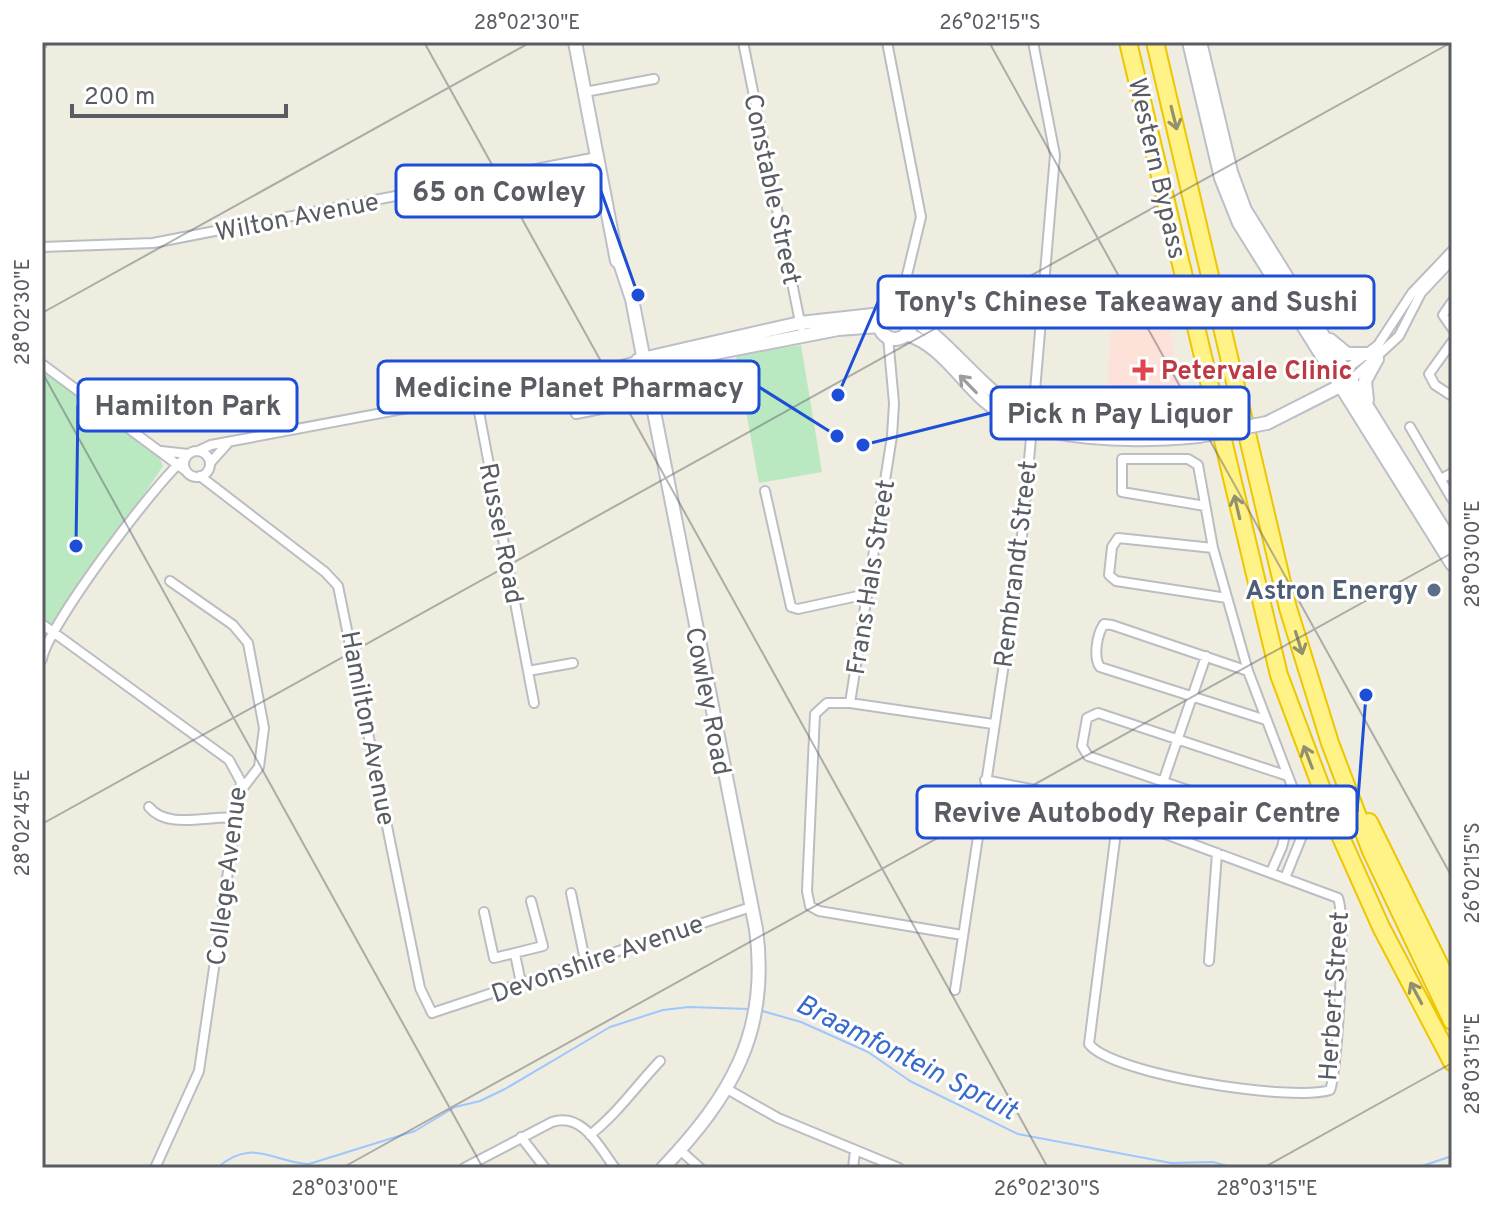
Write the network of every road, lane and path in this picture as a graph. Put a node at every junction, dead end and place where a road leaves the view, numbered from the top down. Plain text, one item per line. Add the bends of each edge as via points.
1 (575, 42) edge
2 (743, 42) edge
3 (887, 42) edge
4 (1033, 42) edge
5 (1128, 42) edge
6 (1155, 42) edge
7 (1189, 42) edge
8 (1200, 42) edge
9 (654, 79) dead end
10 (585, 92) junction
11 (597, 157) junction
12 (42, 247) edge
13 (1452, 251) edge
14 (617, 254) junction
15 (1452, 260) edge
16 (632, 299) junction
17 (1452, 302) edge
18 (1306, 309) junction
19 (904, 312) junction
20 (880, 320) junction
21 (1452, 328) edge
22 (801, 329) junction
23 (896, 337) junction
24 (1452, 342) edge
25 (670, 354) junction
26 (1373, 357) junction
27 (683, 361) junction
28 (42, 364) edge
29 (637, 364) junction
30 (590, 374) junction
31 (1343, 379) junction
32 (476, 396) junction
33 (1452, 396) edge
34 (651, 401) junction
35 (611, 407) dead end
36 (597, 410) junction
37 (1372, 412) junction
38 (576, 414) dead end
39 (1032, 421) junction
40 (1410, 427) dead end
41 (228, 442) junction
42 (198, 451) junction
43 (160, 452) junction
44 (187, 456) junction
45 (176, 466) junction
46 (210, 466) junction
47 (1452, 473) edge
48 (192, 474) junction
49 (1441, 479) junction
50 (162, 480) junction
51 (214, 487) junction
52 (765, 491) dead end
53 (668, 494) junction
54 (1452, 499) edge
55 (1205, 506) junction
56 (1452, 543) edge
57 (1213, 548) junction
58 (1452, 564) edge
59 (170, 581) dead end
60 (867, 594) junction
61 (1227, 598) junction
62 (42, 624) edge
63 (52, 631) junction
64 (1206, 656) junction
65 (42, 659) edge
66 (573, 663) dead end
67 (528, 671) junction
68 (1248, 671) junction
69 (1191, 697) junction
70 (534, 703) dead end
71 (850, 703) junction
72 (1266, 720) junction
73 (993, 724) junction
74 (1177, 740) junction
75 (1337, 761) junction
76 (1288, 776) junction
77 (985, 780) junction
78 (1163, 782) junction
79 (242, 789) junction
80 (1295, 794) junction
81 (149, 807) dead end
82 (1118, 816) junction
83 (238, 818) junction
84 (1287, 824) junction
85 (1217, 853) junction
86 (1271, 872) junction
87 (1285, 878) junction
88 (571, 893) dead end
89 (531, 901) dead end
90 (751, 907) junction
91 (484, 912) dead end
92 (962, 935) junction
93 (515, 954) junction
94 (585, 960) junction
95 (1209, 961) dead end
96 (521, 983) junction
97 (955, 990) dead end
98 (1452, 990) edge
99 (444, 1009) joint
100 (1452, 1021) edge
101 (660, 1061) dead end
102 (1451, 1061) edge
103 (727, 1089) junction
104 (590, 1135) junction
105 (521, 1137) junction
106 (680, 1150) junction
107 (855, 1151) junction
108 (155, 1168) edge
109 (464, 1168) edge
110 (545, 1168) edge
111 (615, 1168) edge
112 (663, 1168) edge
113 (700, 1168) edge
114 (853, 1168) edge
115 (899, 1168) edge

1 - 10 street, Cowley Road
2 - 22 street, Constable Street
3 - 19 street via 921,217
4 - 39 street, Rembrandt Street via 1055,155
102 -> 5 highway, Western Bypass via 1335,824 1279,675
6 -> 75 highway, Western Bypass via 1288,608
7 - 31 street via 1230,205 1270,277
8 - 18 street via 1237,193
9 - 10 street
10 - 11 street, Cowley Road
11 - 12 street, Wilton Avenue via 153,243
11 - 14 street, Cowley Road
13 - 26 street via 1412,293
14 - 16 street, Cowley Road
14 - 29 street, Cowley Road
15 - 26 street via 1426,287 1399,336
16 - 25 street via 650,344
16 - 29 street, Cowley Road
17 - 21 street via 1443,315
18 - 26 street via 1342,351
18 - 31 street
19 - 20 street via 890,308
19 - 23 street via 910,325
19 - 39 street
20 - 22 street
20 - 23 street
22 - 25 street
22 - 27 street
39 -> 23 street via 995,409 933,348
23 - 60 street, Frans Hals Street via 888,356 893,423
24 - 33 street via 1429,374
25 - 29 street
26 - 31 street
26 - 37 street via 1364,386
27 - 29 street
27 - 34 street via 654,379
28 - 43 street, Hamilton Avenue
29 - 30 street
29 - 34 street, Cowley Road
29 - 53 street, Cowley Road
30 - 32 street
30 - 36 street
31 - 37 street
31 - 39 street, bridge via 1267,423 1185,439 1134,438
31 - 58 street
32 - 41 street
32 - 67 street, Russel Road
34 - 53 street, Cowley Road
35 - 36 street
36 - 38 street
37 - 56 street
39 - 73 street, Rembrandt Street via 1020,557
40 - 49 street
41 - 42 street
41 - 46 street
42 - 44 street
42 - 46 street
43 - 44 street, Hamilton Avenue
43 - 45 street, Hamilton Avenue
43 - 50 street
44 - 45 street
44 - 48 street
45 - 48 street, Hamilton Avenue
45 - 50 street
46 - 48 street
46 - 51 street
47 - 49 street
48 - 50 street
48 - 51 street, Hamilton Avenue
49 - 54 street
50 - 63 street
51 - 99 street, Hamilton Avenue via 338,586 420,988 432,1013
52 - 60 street via 791,607
53 - 90 street, Cowley Road
55 - 55 street via 1200,469 1192,460 1122,459 1119,485 1125,494
55 - 57 street
57 - 61 street
57 - 61 street via 1118,538 1109,575 1116,581
59 - 79 street via 233,625 248,643 264,728 259,767
60 - 71 street, Frans Hals Street
61 - 68 street
62 - 63 street, College Avenue
63 - 65 street
63 - 79 street, College Avenue via 229,760
64 - 68 street
64 - 69 street
64 - 69 street via 1112,625 1100,629 1100,667
66 - 67 street
67 - 70 street, Russel Road
68 - 72 street
69 - 72 street
69 - 74 street
71 - 73 street
71 - 92 street, Frans Hals Street via 822,705 815,714 808,902 819,911
72 - 76 street
73 - 77 street, Rembrandt Street
74 - 76 street
74 - 78 street
74 - 78 street via 1098,713 1087,718 1085,754
75 - 98 highway
75 - 100 highway, Western Bypass via 1371,851
76 - 80 street
77 - 82 street, Herbert Street via 1060,795
77 - 92 street, Rembrandt Street
78 - 84 street
79 - 83 street, College Avenue
80 - 84 street
80 - 87 street via 1304,831
81 - 83 street via 157,814 191,820
82 - 85 street, Herbert Street
82 - 87 street, Herbert Street via 1088,1032 1089,1044 1108,1057 1192,1083 1330,1090 1341,906 1335,896
83 - 108 street, College Avenue via 196,1082
84 - 86 street
85 - 86 street, Herbert Street
85 - 95 street
86 - 87 street, Herbert Street
88 - 94 street
89 - 93 street via 543,946
90 - 94 street, Devonshire Avenue
90 - 103 street, Cowley Road via 760,972 758,1002 744,1057
91 - 93 street via 494,958
92 - 97 street, Rembrandt Street
93 - 96 street
94 - 96 street, Devonshire Avenue
96 - 99 street, Devonshire Avenue
101 - 104 street via 619,1112
103 - 106 street, Cowley Road
103 - 107 street
104 - 105 street via 565,1119
104 - 111 street
105 - 109 street
105 - 110 street
106 - 112 street, Cowley Road
106 - 113 street
107 - 114 street
107 - 115 street

